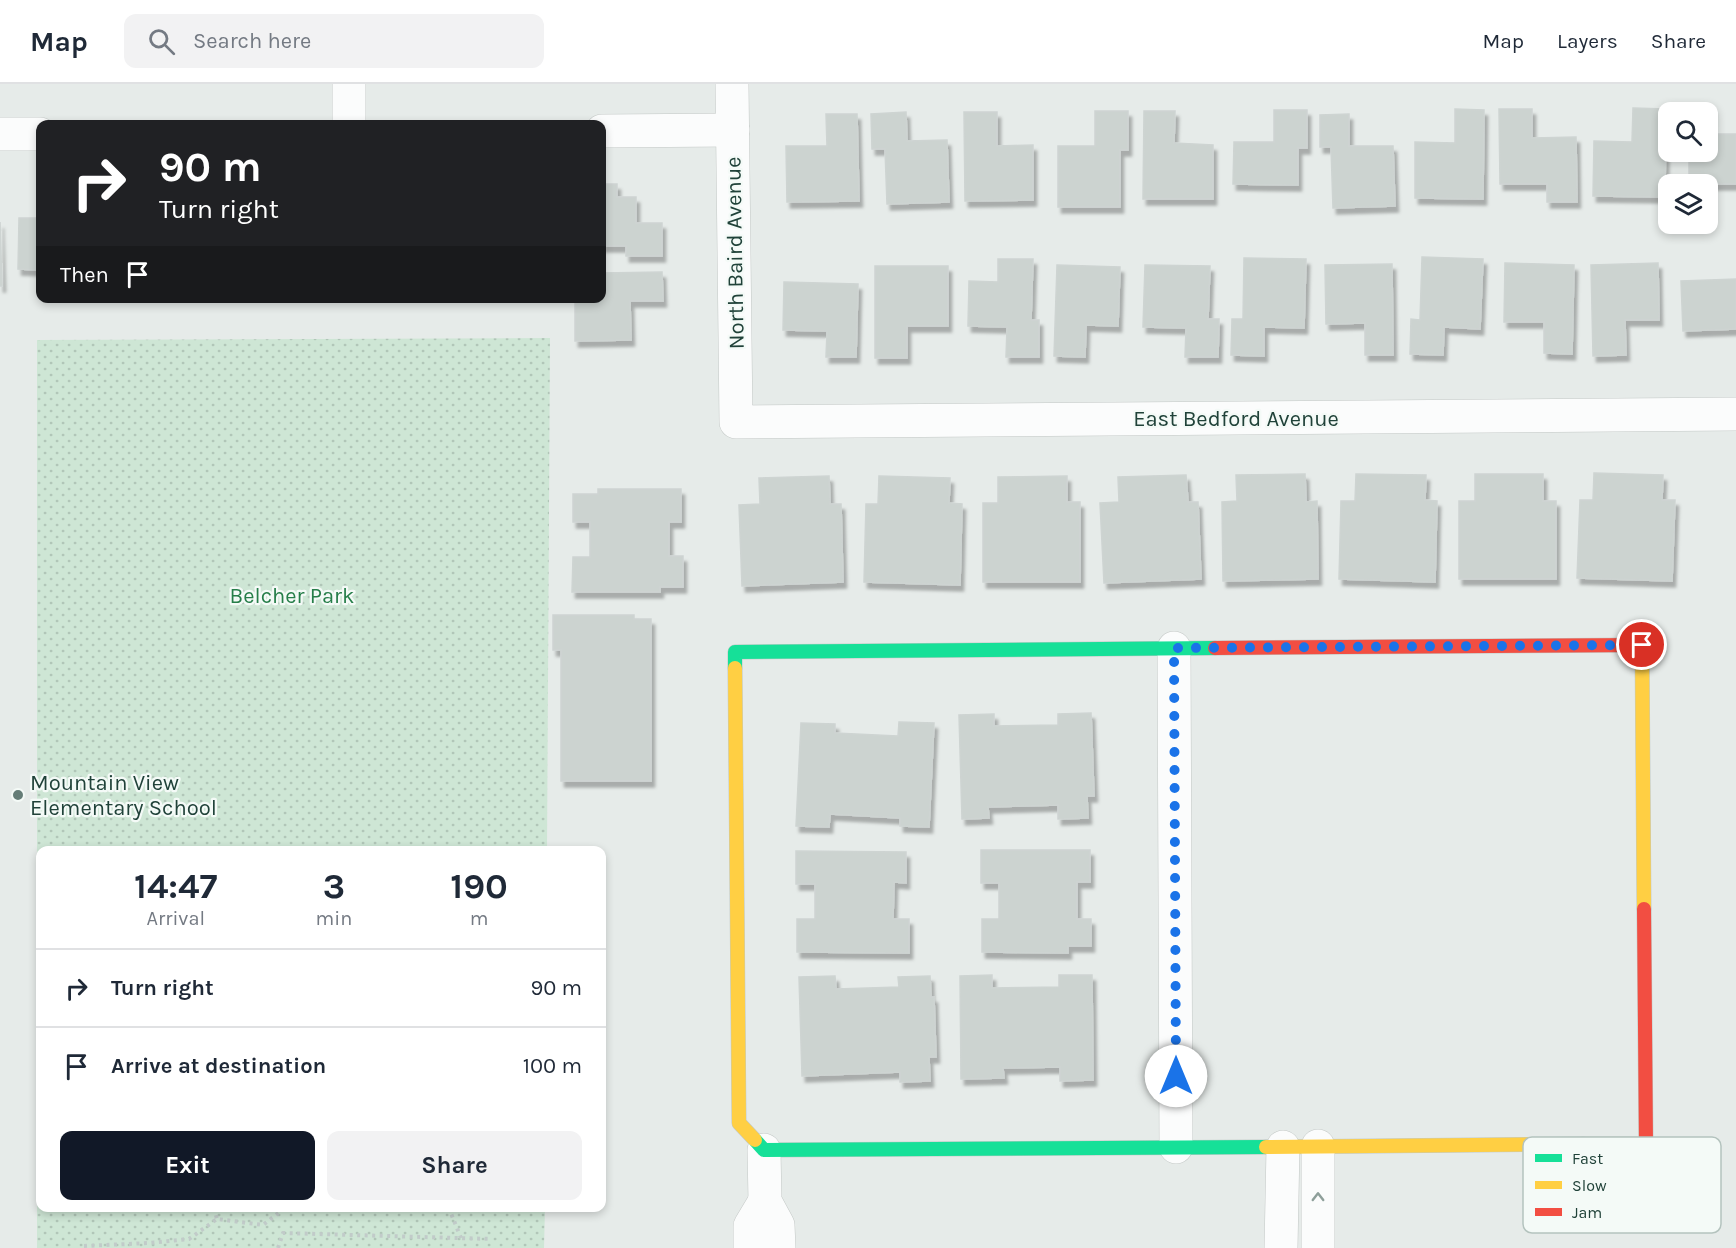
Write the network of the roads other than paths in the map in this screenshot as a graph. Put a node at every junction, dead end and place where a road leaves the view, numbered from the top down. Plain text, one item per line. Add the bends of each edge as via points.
1 (349, 84) edge
2 (732, 84) edge
3 (349, 120) edge
4 (732, 130) junction
5 (606, 131) edge
6 (0, 134) edge
7 (36, 134) edge
8 (1736, 414) edge
9 (735, 422) joint
10 (1174, 648) junction
11 (1646, 1137) edge
12 (1523, 1145) edge
13 (1318, 1146) junction
14 (1176, 1147) junction
15 (1282, 1147) junction
16 (764, 1150) junction
17 (765, 1201) junction
18 (750, 1248) edge
19 (779, 1248) edge
20 (1281, 1248) edge
21 (1318, 1248) edge

1 - 3 street
2 - 4 street, North Baird Avenue
4 - 5 street
4 - 9 street, North Baird Avenue
6 - 7 street
8 - 9 street, East Bedford Avenue
10 - 11 street via 1642,645
10 - 14 street
10 - 16 street via 735,651 738,1123
12 - 13 street
13 - 15 street
21 -> 13 street
14 - 15 street
14 - 16 street
15 - 20 street
16 - 17 street
17 - 18 street via 750,1226
17 - 19 street via 778,1225

